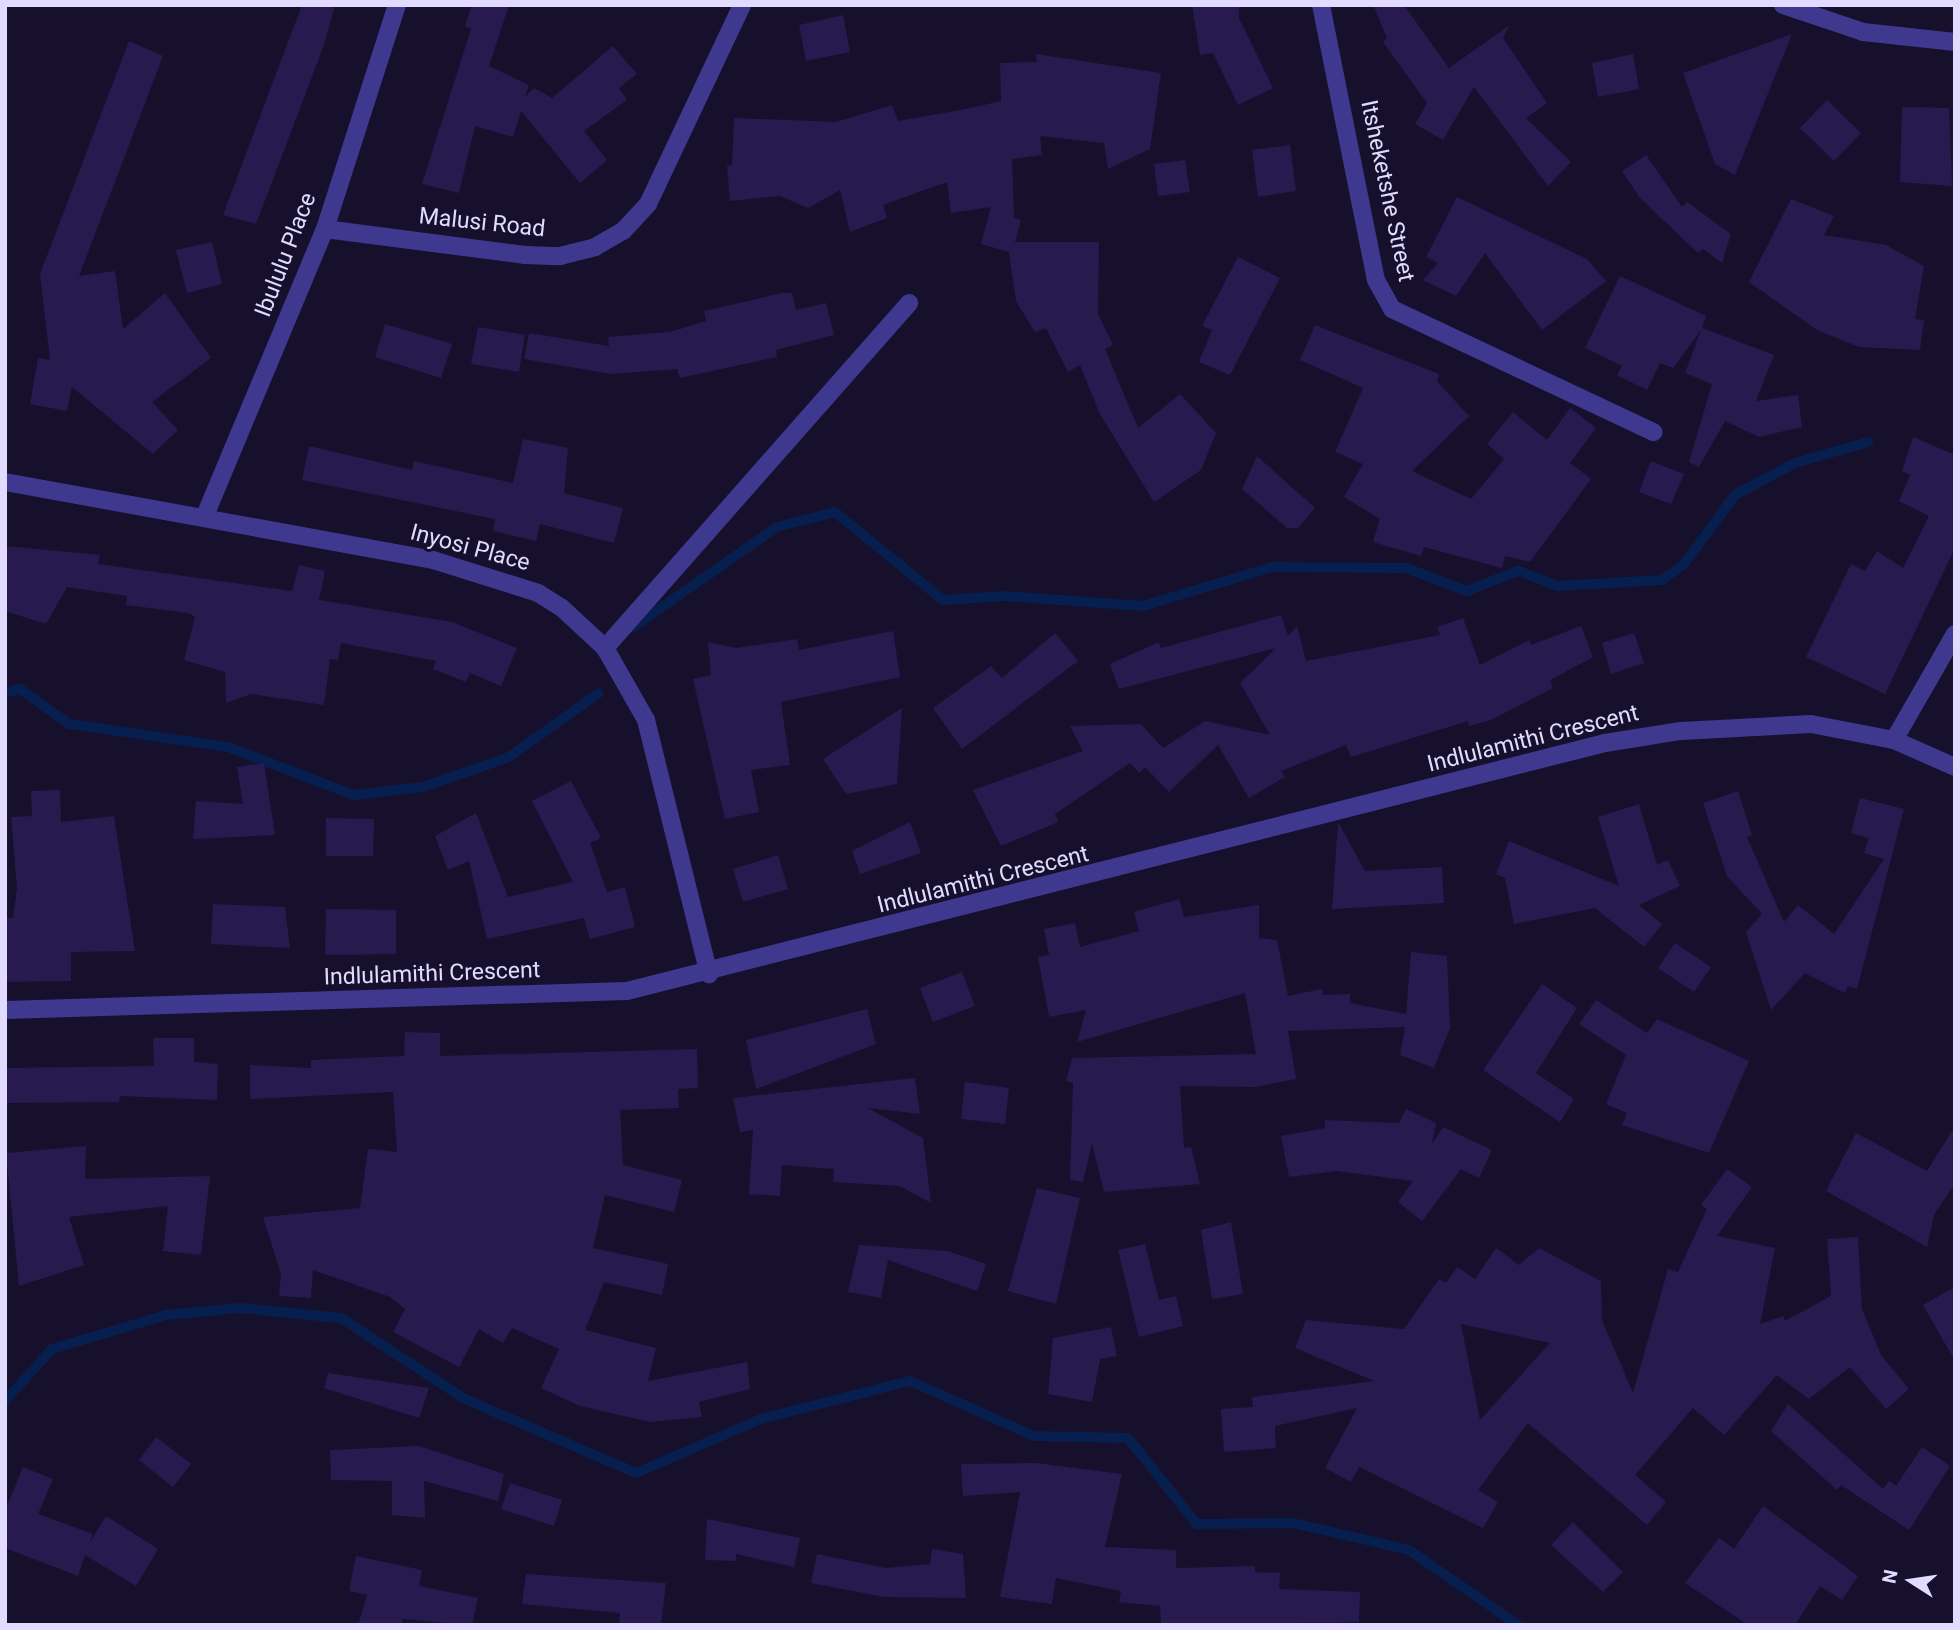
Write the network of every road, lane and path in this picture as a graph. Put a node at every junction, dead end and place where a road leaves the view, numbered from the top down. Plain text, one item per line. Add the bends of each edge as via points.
1 (397, 5) edge
2 (742, 5) edge
3 (1321, 5) edge
4 (1783, 5) edge
5 (1955, 42) edge
6 (325, 229) junction
7 (909, 303) dead end
8 (1653, 432) dead end
9 (5, 482) edge
10 (204, 518) junction
11 (1955, 634) edge
12 (605, 648) junction
13 (1894, 740) junction
14 (1955, 767) edge
15 (709, 974) junction
16 (5, 1010) edge

1 - 6 street, Ibululu Place
2 - 6 street, Malusi Road via 648,204 623,231 595,247 561,256 525,254
3 - 8 street, Itsheketshe Street via 1376,280 1392,309
4 - 5 street via 1863,32
6 - 10 street, Ibululu Place
7 - 12 street
9 - 10 street, Inyosi Place
10 - 12 street, Inyosi Place via 481,572 554,603
11 - 13 street
12 - 15 street, Inyosi Place via 646,720
13 - 14 street, Indlulamithi Crescent
13 - 15 street, Indlulamithi Crescent via 1774,722 1627,739
15 - 16 street, Indlulamithi Crescent via 600,992

